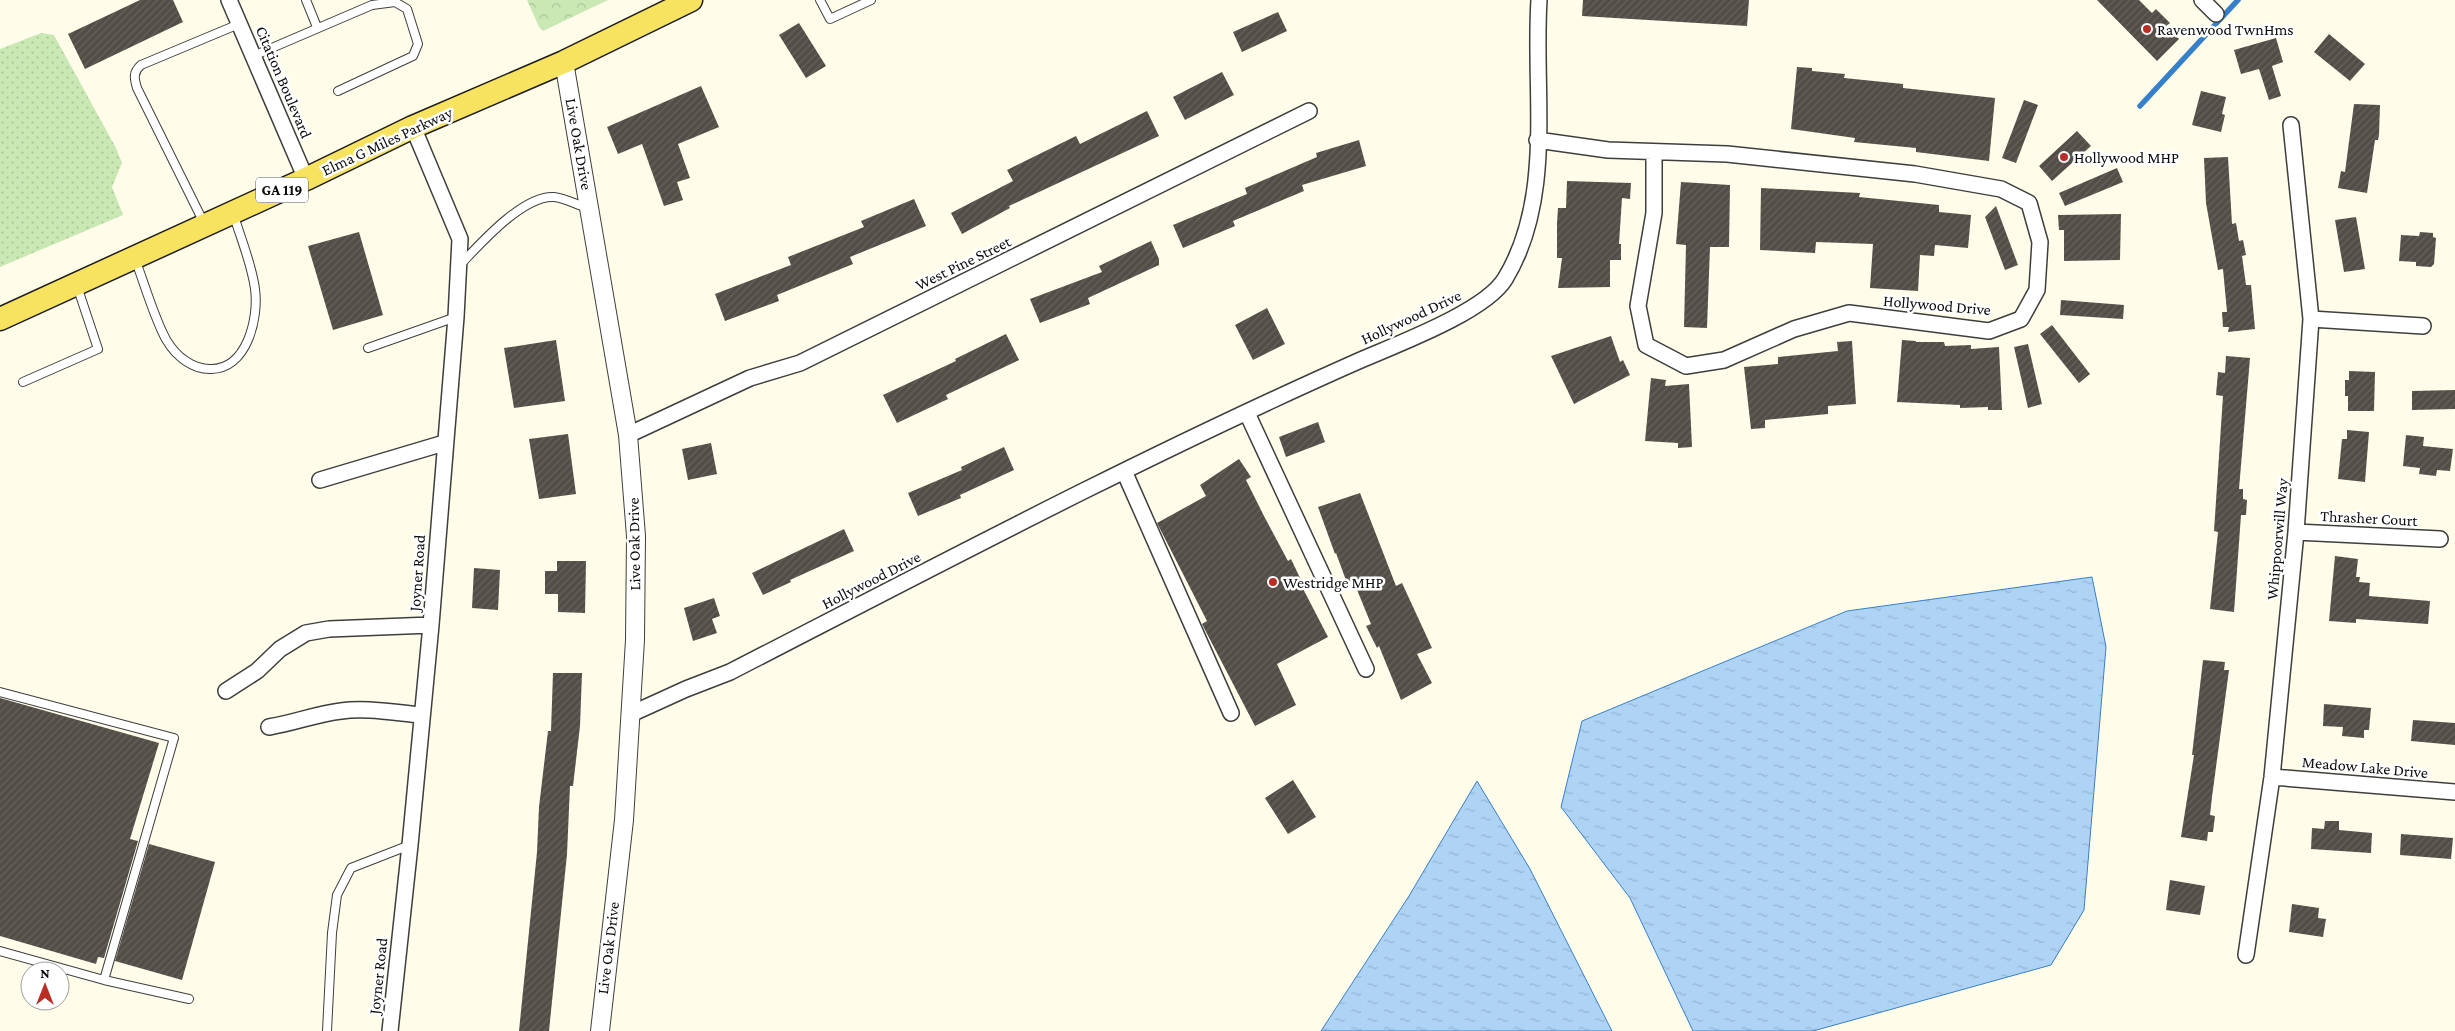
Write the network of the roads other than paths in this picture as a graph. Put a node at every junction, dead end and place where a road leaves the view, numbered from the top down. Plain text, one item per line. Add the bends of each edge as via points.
1 (229, 0) edge
2 (306, 0) edge
3 (691, 0) edge
4 (820, 0) edge
5 (871, 0) edge
6 (1539, 0) edge
7 (2202, 0) edge
8 (2216, 14) dead end
9 (239, 24) junction
10 (317, 27) junction
11 (254, 56) junction
12 (564, 62) junction
13 (338, 91) dead end
14 (1309, 111) dead end
15 (2291, 125) dead end
16 (413, 127) junction
17 (1537, 140) junction
18 (1654, 152) junction
19 (306, 179) junction
20 (590, 208) junction
21 (233, 212) junction
22 (205, 225) junction
23 (135, 257) junction
24 (459, 266) junction
25 (76, 284) junction
26 (456, 317) junction
27 (0, 318) edge
28 (2311, 319) junction
29 (2423, 326) dead end
30 (368, 348) dead end
31 (23, 382) dead end
32 (1247, 413) junction
33 (628, 436) junction
34 (444, 443) junction
35 (1124, 471) junction
36 (320, 480) dead end
37 (2296, 532) junction
38 (2440, 539) dead end
39 (431, 625) junction
40 (1366, 669) dead end
41 (226, 691) dead end
42 (0, 692) edge
43 (1231, 713) dead end
44 (631, 714) junction
45 (422, 715) junction
46 (269, 727) dead end
47 (2272, 777) junction
48 (2455, 792) edge
49 (410, 845) junction
50 (0, 951) edge
51 (2246, 955) dead end
52 (104, 980) junction
53 (189, 1000) dead end
54 (327, 1031) edge
55 (390, 1031) edge
56 (600, 1031) edge

1 - 9 street, Citation Boulevard
2 - 10 lane
3 - 12 main road, Elma G Miles Parkway / GA 119
4 - 5 lane via 830,19
6 - 17 street, Hollywood Drive
7 - 8 street
9 - 11 street, Citation Boulevard
9 - 22 lane via 135,70 137,88
10 - 11 lane
10 - 13 lane via 372,5 395,2 407,9 418,44 413,56
11 - 19 street, Citation Boulevard
12 - 16 main road, Elma G Miles Parkway / GA 119
12 - 20 street, Live Oak Drive
14 - 33 street, West Pine Street via 800,363 750,378
15 - 28 street, Whippoorwill Way
16 - 19 main road, Elma G Miles Parkway / GA 119
16 - 24 street, Joyner Road via 460,239
17 - 18 street, Hollywood Drive via 1608,150
17 - 32 street, Hollywood Drive via 1536,178 1524,243 1503,282 1466,313
18 - 18 street, Hollywood Drive via 1727,154 1915,174 2001,189 2029,203 2040,242 2037,290 2021,319 1989,331 1849,313 1794,328 1724,360 1686,366 1646,345 1638,306 1654,213
19 - 21 main road, Elma G Miles Parkway / GA 119
20 - 24 lane via 553,197 531,203 509,218
20 - 33 street, Live Oak Drive
21 - 22 main road, Elma G Miles Parkway / GA 119
21 - 23 lane via 255,289 254,313 248,339 237,360 224,367 195,366 179,356 167,341
22 - 23 main road, Elma G Miles Parkway / GA 119
23 - 25 main road, Elma G Miles Parkway / GA 119
24 - 26 street, Joyner Road
25 - 27 main road, Elma G Miles Parkway / GA 119
25 - 31 lane via 98,349
26 - 30 lane
26 - 34 street, Joyner Road
28 - 29 street
28 - 37 street, Whippoorwill Way
32 - 35 street, Hollywood Drive
32 - 40 street
33 - 44 street, Live Oak Drive via 636,536
34 - 36 street
34 - 39 street, Joyner Road
35 - 43 street
35 - 44 street, Hollywood Drive via 1038,512 730,672
37 - 38 street, Thrasher Court
37 - 47 street, Whippoorwill Way
39 - 41 street via 328,629 306,633
39 - 45 street, Joyner Road
42 - 52 lane via 174,738
44 - 56 street, Live Oak Drive via 624,820
45 - 46 street via 344,710
45 - 49 street, Joyner Road
47 - 48 street, Meadow Lake Drive
47 - 51 street, Whippoorwill Way
49 - 54 lane via 352,868 337,895
49 - 55 street, Joyner Road
50 - 52 lane
52 - 53 lane

